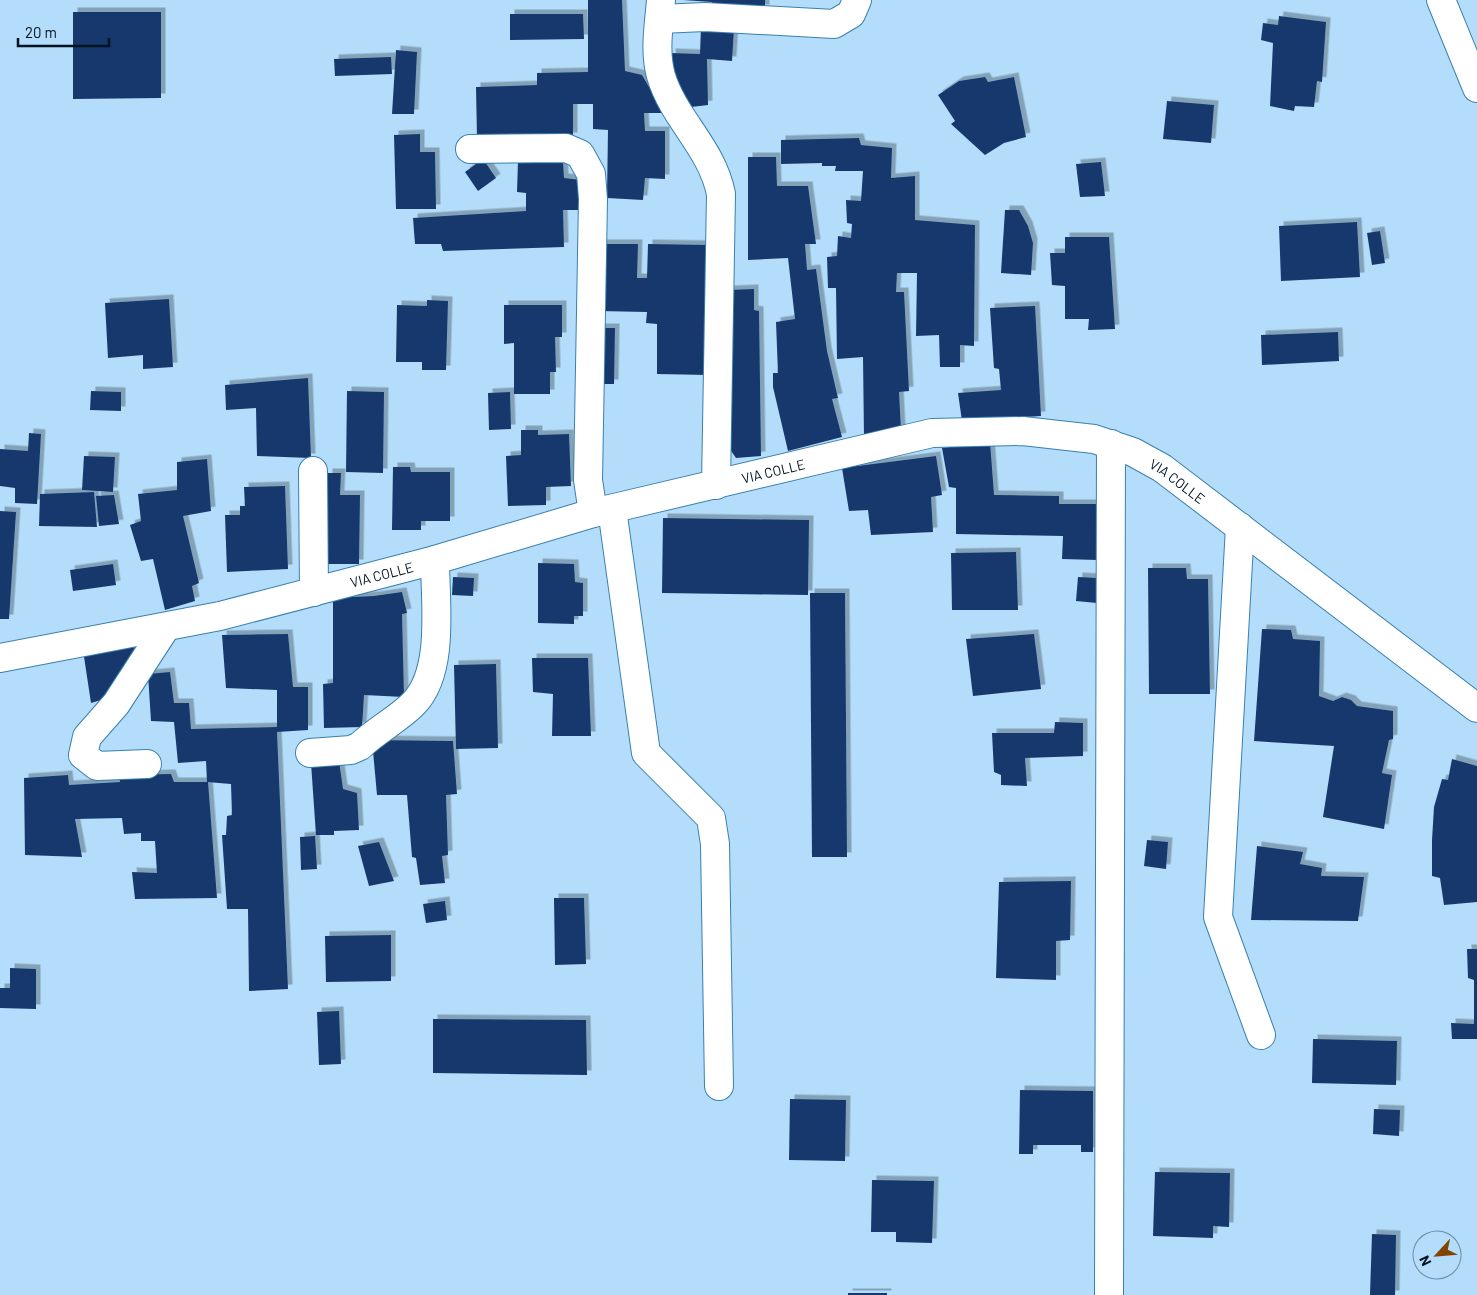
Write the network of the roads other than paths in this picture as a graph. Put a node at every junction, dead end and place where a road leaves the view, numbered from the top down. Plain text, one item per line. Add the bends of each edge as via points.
1 (858, 0) edge
2 (1441, 0) edge
3 (660, 10) edge
4 (1477, 88) edge
5 (470, 150) dead end
6 (1111, 444) junction
7 (313, 472) dead end
8 (716, 485) junction
9 (602, 511) junction
10 (1240, 527) junction
11 (435, 560) junction
12 (314, 592) junction
13 (166, 627) junction
14 (0, 658) edge
15 (1477, 708) edge
16 (310, 753) dead end
17 (147, 764) dead end
18 (1261, 1035) dead end
19 (719, 1086) dead end
20 (1109, 1295) edge

1 - 3 street via 851,14 834,24 706,17
2 - 4 street
3 - 8 street via 656,45 661,75 667,91 717,174 721,194
5 - 9 street via 566,148 580,154 591,174 588,480
6 - 8 street, VIA COLLE via 1023,431 932,434
6 - 10 street, VIA COLLE via 1162,468
6 - 20 street
7 - 12 street
8 - 9 street, VIA COLLE
9 - 11 street, VIA COLLE
9 - 19 street via 646,753 711,818 715,844
10 - 15 street, VIA COLLE
10 - 18 street via 1218,917
11 - 12 street, VIA COLLE
11 - 16 street via 435,643 430,678 415,702 360,746 350,750
12 - 13 street, VIA COLLE
13 - 14 street, VIA COLLE
13 - 17 street via 116,704 87,737 83,755 97,766

